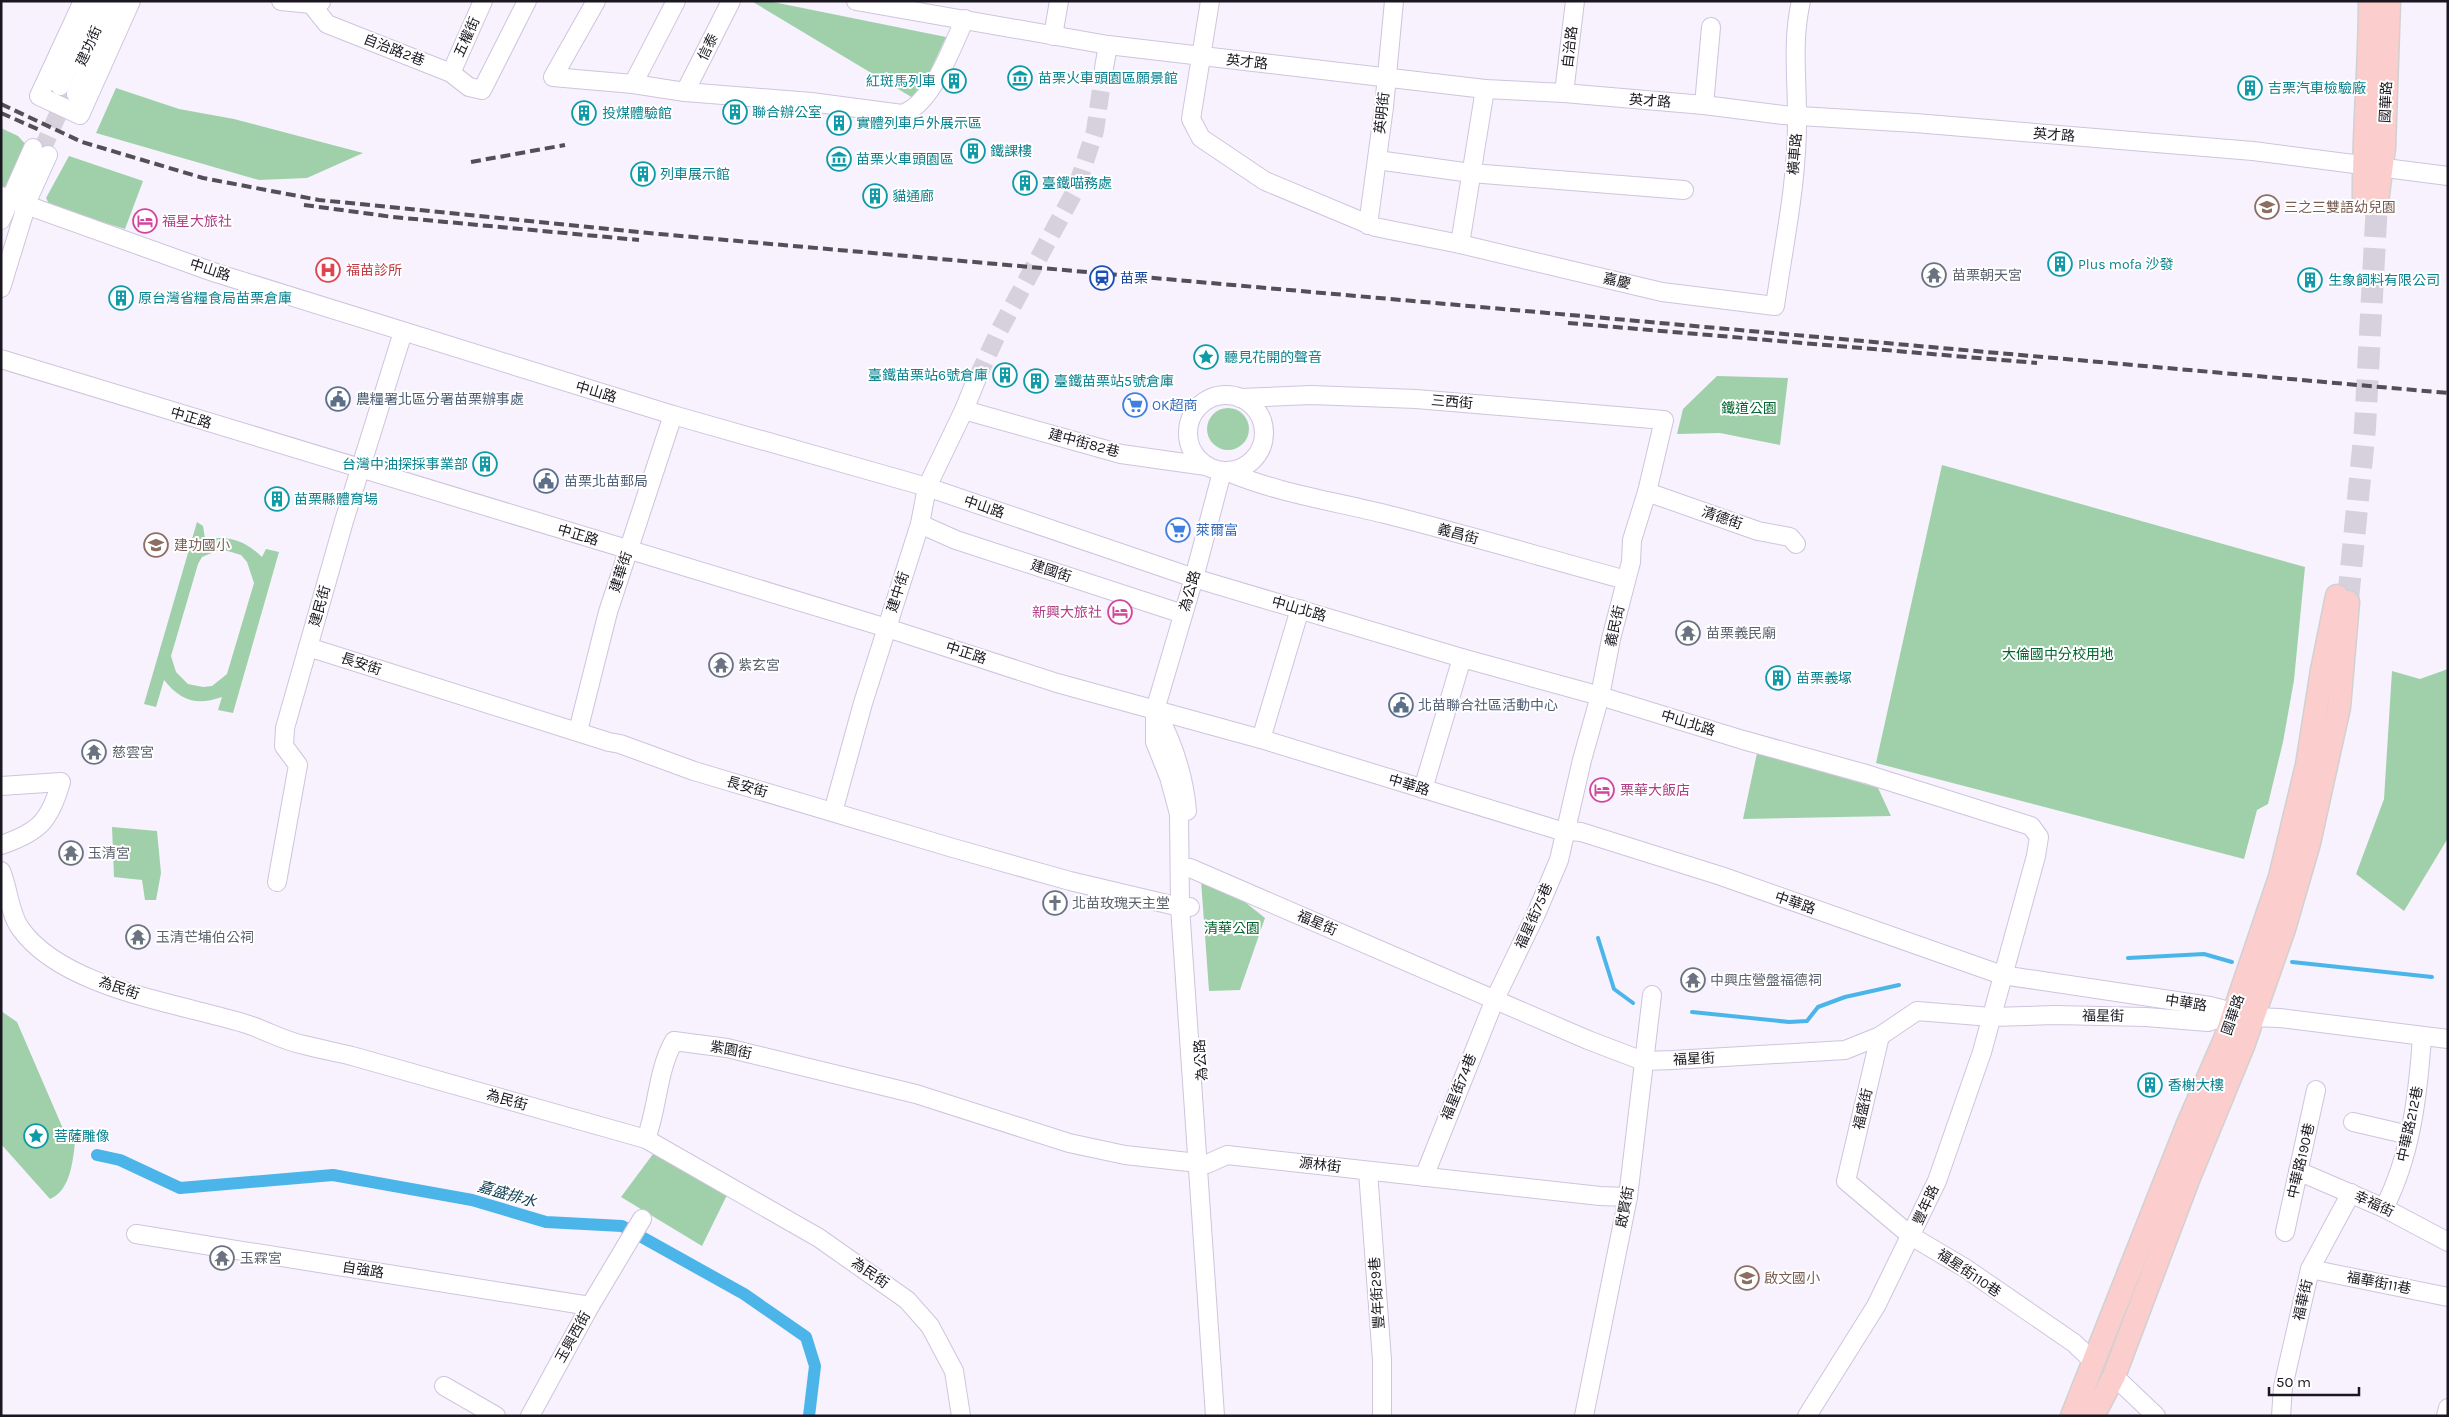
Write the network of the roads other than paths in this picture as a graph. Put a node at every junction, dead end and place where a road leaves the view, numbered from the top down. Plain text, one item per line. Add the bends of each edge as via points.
1 (84, 1) edge
2 (98, 1) edge
3 (109, 1) edge
4 (117, 1) edge
5 (131, 1) edge
6 (281, 1) edge
7 (483, 1) edge
8 (527, 1) edge
9 (596, 1) edge
10 (676, 1) edge
11 (731, 1) edge
12 (857, 1) edge
13 (1059, 1) edge
14 (1210, 1) edge
15 (1394, 1) edge
16 (1576, 1) edge
17 (1801, 1) edge
18 (2370, 1) edge
19 (2389, 1) edge
20 (317, 3) edge
21 (965, 19) junction
22 (1712, 27) dead end
23 (1053, 36) junction
24 (1108, 45) junction
25 (1202, 57) junction
26 (1104, 68) tunnel mouth
27 (452, 73) junction
28 (1386, 76) junction
29 (633, 84) junction
30 (1485, 89) junction
31 (68, 90) junction
32 (686, 92) junction
33 (1564, 93) junction
34 (1704, 105) junction
35 (1798, 115) junction
36 (40, 152) tunnel mouth
37 (1377, 160) junction
38 (2373, 168) junction
39 (1472, 173) junction
40 (2448, 176) edge
41 (1684, 190) dead end
42 (15, 198) edge
43 (2370, 202) tunnel mouth
44 (6, 222) edge
45 (1368, 225) junction
46 (1460, 244) junction
47 (1, 252) edge
48 (1, 288) edge
49 (1775, 306) joint
50 (404, 332) junction
51 (1, 359) edge
52 (977, 378) tunnel mouth
53 (1240, 398) junction
54 (964, 410) junction
55 (672, 415) junction
56 (1664, 420) joint
57 (1262, 447) junction
58 (360, 468) junction
59 (1218, 470) junction
60 (927, 487) junction
61 (1290, 492) junction
62 (1647, 492) junction
63 (920, 524) junction
64 (1796, 544) dead end
65 (628, 550) junction
66 (1194, 578) junction
67 (1626, 580) junction
68 (2343, 597) tunnel mouth
69 (1300, 609) junction
70 (1183, 614) junction
71 (887, 628) junction
72 (308, 647) junction
73 (1462, 658) junction
74 (1600, 696) junction
75 (1155, 710) junction
76 (578, 731) junction
77 (1261, 739) junction
78 (1, 786) edge
79 (1423, 789) junction
80 (833, 812) junction
81 (1566, 831) junction
82 (1, 845) edge
83 (1185, 868) junction
84 (1, 871) edge
85 (276, 882) dead end
86 (1185, 907) junction
87 (2002, 974) junction
88 (1652, 995) dead end
89 (1496, 999) junction
90 (2243, 1015) junction
91 (1991, 1017) junction
92 (1880, 1036) junction
93 (2422, 1036) junction
94 (2448, 1039) edge
95 (1643, 1061) junction
96 (888, 1087) joint
97 (2316, 1090) dead end
98 (2353, 1122) dead end
99 (2409, 1135) junction
100 (646, 1139) junction
101 (1202, 1164) junction
102 (1368, 1171) junction
103 (2298, 1171) junction
104 (1424, 1177) junction
105 (1846, 1181) joint
106 (2351, 1193) junction
107 (1628, 1197) junction
108 (2384, 1208) junction
109 (642, 1219) dead end
110 (2285, 1232) dead end
111 (136, 1234) dead end
112 (1911, 1236) junction
113 (2448, 1242) edge
114 (2310, 1269) junction
115 (2448, 1297) edge
116 (590, 1306) junction
117 (2094, 1362) junction
118 (2114, 1376) junction
119 (444, 1386) dead end
120 (2448, 1408) edge
121 (496, 1416) edge
122 (530, 1416) edge
123 (961, 1416) edge
124 (1215, 1416) edge
125 (1223, 1416) edge
126 (1382, 1416) edge
127 (1584, 1416) edge
128 (1807, 1416) edge
129 (2072, 1416) edge
130 (2093, 1416) edge
131 (2156, 1416) edge
132 (2281, 1416) edge
133 (2446, 1416) edge

1 - 5 street via 39,96 80,115
2 - 31 street
3 - 31 street, 建功街
4 - 31 street
6 - 20 street
7 - 27 street, 五權街
8 - 27 street, 自治路2巷 via 482,90 469,87
9 - 29 street via 554,78
10 - 29 street
11 - 32 street, 信泰
12 - 21 street, 英才路
13 - 23 street
14 - 25 street, 嘉慶
15 - 28 street, 英明街
16 - 33 street, 自治路
17 - 35 street, 橫車路 via 1796,21 1794,68
18 - 38 main road, 國華路
19 - 38 main road, 國華路
20 - 27 street, 自治路2巷 via 327,24
21 - 23 street, 英才路
21 - 32 street via 924,99 910,112 902,114 811,102
22 - 34 street
23 - 24 street, 英才路
24 - 25 street, 英才路
24 - 26 street
25 - 28 street, 英才路
25 - 45 street, 嘉慶 via 1191,119 1201,138 1264,181
28 - 30 street, 英才路
28 - 37 street, 英明街
29 - 32 street
30 - 33 street, 英才路
30 - 39 street
33 - 34 street, 英才路
34 - 35 street, 英才路
35 - 38 street, 英才路 via 2253,151
35 - 49 street, 橫車路 via 1794,172
36 - 42 street
37 - 39 street
37 - 45 street, 英明街
38 - 40 street, 英才路
38 - 43 main road, 國華路
39 - 41 street
39 - 46 street
42 - 44 street
42 - 48 street
42 - 50 street, 中山路 via 216,273
44 - 47 street
45 - 46 street, 嘉慶
46 - 49 street, 嘉慶 via 1662,292
50 - 55 street, 中山路
50 - 58 street, 建民街
51 - 58 street, 中正路
52 - 54 street, 建中街
53 - 56 street, 三西街 via 1311,394 1416,399
53 - 57 street via 1250,403 1263,423
53 - 59 street via 1214,397 1194,412 1189,424 1188,436 1197,458
54 - 59 street, 建中街82巷 via 1121,454
54 - 60 street, 建中街
55 - 60 street, 中山路
55 - 65 street, 建華街
56 - 62 street, 義民街
57 - 59 street via 1248,465 1238,470
57 - 61 street via 1264,478
58 - 65 street, 中正路
58 - 72 street, 建民街
59 - 61 street, 義昌街
59 - 66 street, 為公路
60 - 63 street, 建中街
60 - 66 street, 中山路
61 - 67 street, 義昌街 via 1385,514
62 - 64 street, 清德街 via 1758,531 1790,537
62 - 67 street, 義民街 via 1632,540
63 - 70 street, 建國街 via 956,540
63 - 71 street, 建中街
65 - 71 street, 中正路
65 - 76 street, 建華街 via 608,612
66 - 69 street, 中山北路
66 - 70 street, 為公路
67 - 74 street, 義民街
68 - 90 main road, 國華路 via 2322,670 2307,764 2280,877
69 - 73 street, 中山北路
69 - 77 street
70 - 75 street, 為公路
71 - 75 street, 中正路 via 1057,683
71 - 80 street, 建中街
72 - 76 street, 長安街
72 - 85 street, 建民街 via 285,728 284,746 298,765
73 - 74 street, 中山北路
73 - 79 street
74 - 81 street, 義民街
74 - 87 street, 中山北路 via 2031,826 2039,837 2036,856
75 - 77 street, 中華路
75 - 83 street, 為公路 via 1173,744 1185,784
76 - 80 street, 長安街 via 694,771
77 - 79 street, 中華路
78 - 82 street via 61,782 50,812 40,825 24,837
79 - 81 street, 中華路
80 - 86 street, 長安街 via 1070,881
81 - 87 street, 中華路 via 1581,832 1723,876
81 - 89 street, 福星街75巷 via 1536,914
83 - 86 street, 為公路
83 - 89 street, 福星街
84 - 100 street, 為民街 via 10,906 20,928 36,946 65,967 115,989 245,1023 304,1045
86 - 101 street, 為公路
87 - 90 street, 中華路 via 2200,1005
87 - 91 street, 豐年路
88 - 95 street, 啟賢街
89 - 95 street, 福星街
89 - 104 street, 福星街74巷
90 - 91 street, 福星街 via 2208,1022 2146,1017
90 - 93 street, 中華路
90 - 117 main road, 國華路 via 2187,1126
90 - 118 main road, 國華路 via 2243,1046
91 - 92 street, 福星街 via 1917,1011
91 - 112 street, 豐年路 via 1951,1146
92 - 95 street, 福星街 via 1845,1050
92 - 105 street, 福盛街
93 - 94 street, 中華路
93 - 99 street, 中華路212巷 via 2418,1098
95 - 107 street, 啟賢街
96 - 100 street, 紫園街 via 727,1048 674,1041 664,1058 653,1122
96 - 101 street, 源林街 via 916,1094 1015,1134 1125,1155
97 - 103 street, 中華路190巷
98 - 99 street
99 - 108 street, 中華路212巷 via 2398,1183
100 - 123 street, 為民街 via 819,1238 907,1300 930,1326 954,1371
101 - 102 street, 源林街 via 1227,1155
101 - 124 street, 為公路
101 - 125 street, 為公路
102 - 104 street, 源林街
102 - 126 street, 豐年街29巷 via 1382,1360
103 - 106 street, 幸福街
103 - 110 street, 中華路190巷
104 - 107 street, 源林街
105 - 112 street, 福星街110巷
106 - 108 street, 幸福街
106 - 114 street, 福華街
107 - 127 street, 啟賢街
108 - 113 street, 幸福街
109 - 116 street, 玉興西街
111 - 116 street, 自強路
112 - 117 street, 福星街110巷 via 1965,1268 2074,1343
112 - 128 street, 豐年路 via 1876,1306
114 - 115 street, 福華街11巷
114 - 132 street, 福華街 via 2283,1388
116 - 122 street, 玉興西街
117 - 118 main road
117 - 129 main road, 國華路
118 - 130 main road, 國華路
118 - 131 street
119 - 121 street
120 - 133 street

